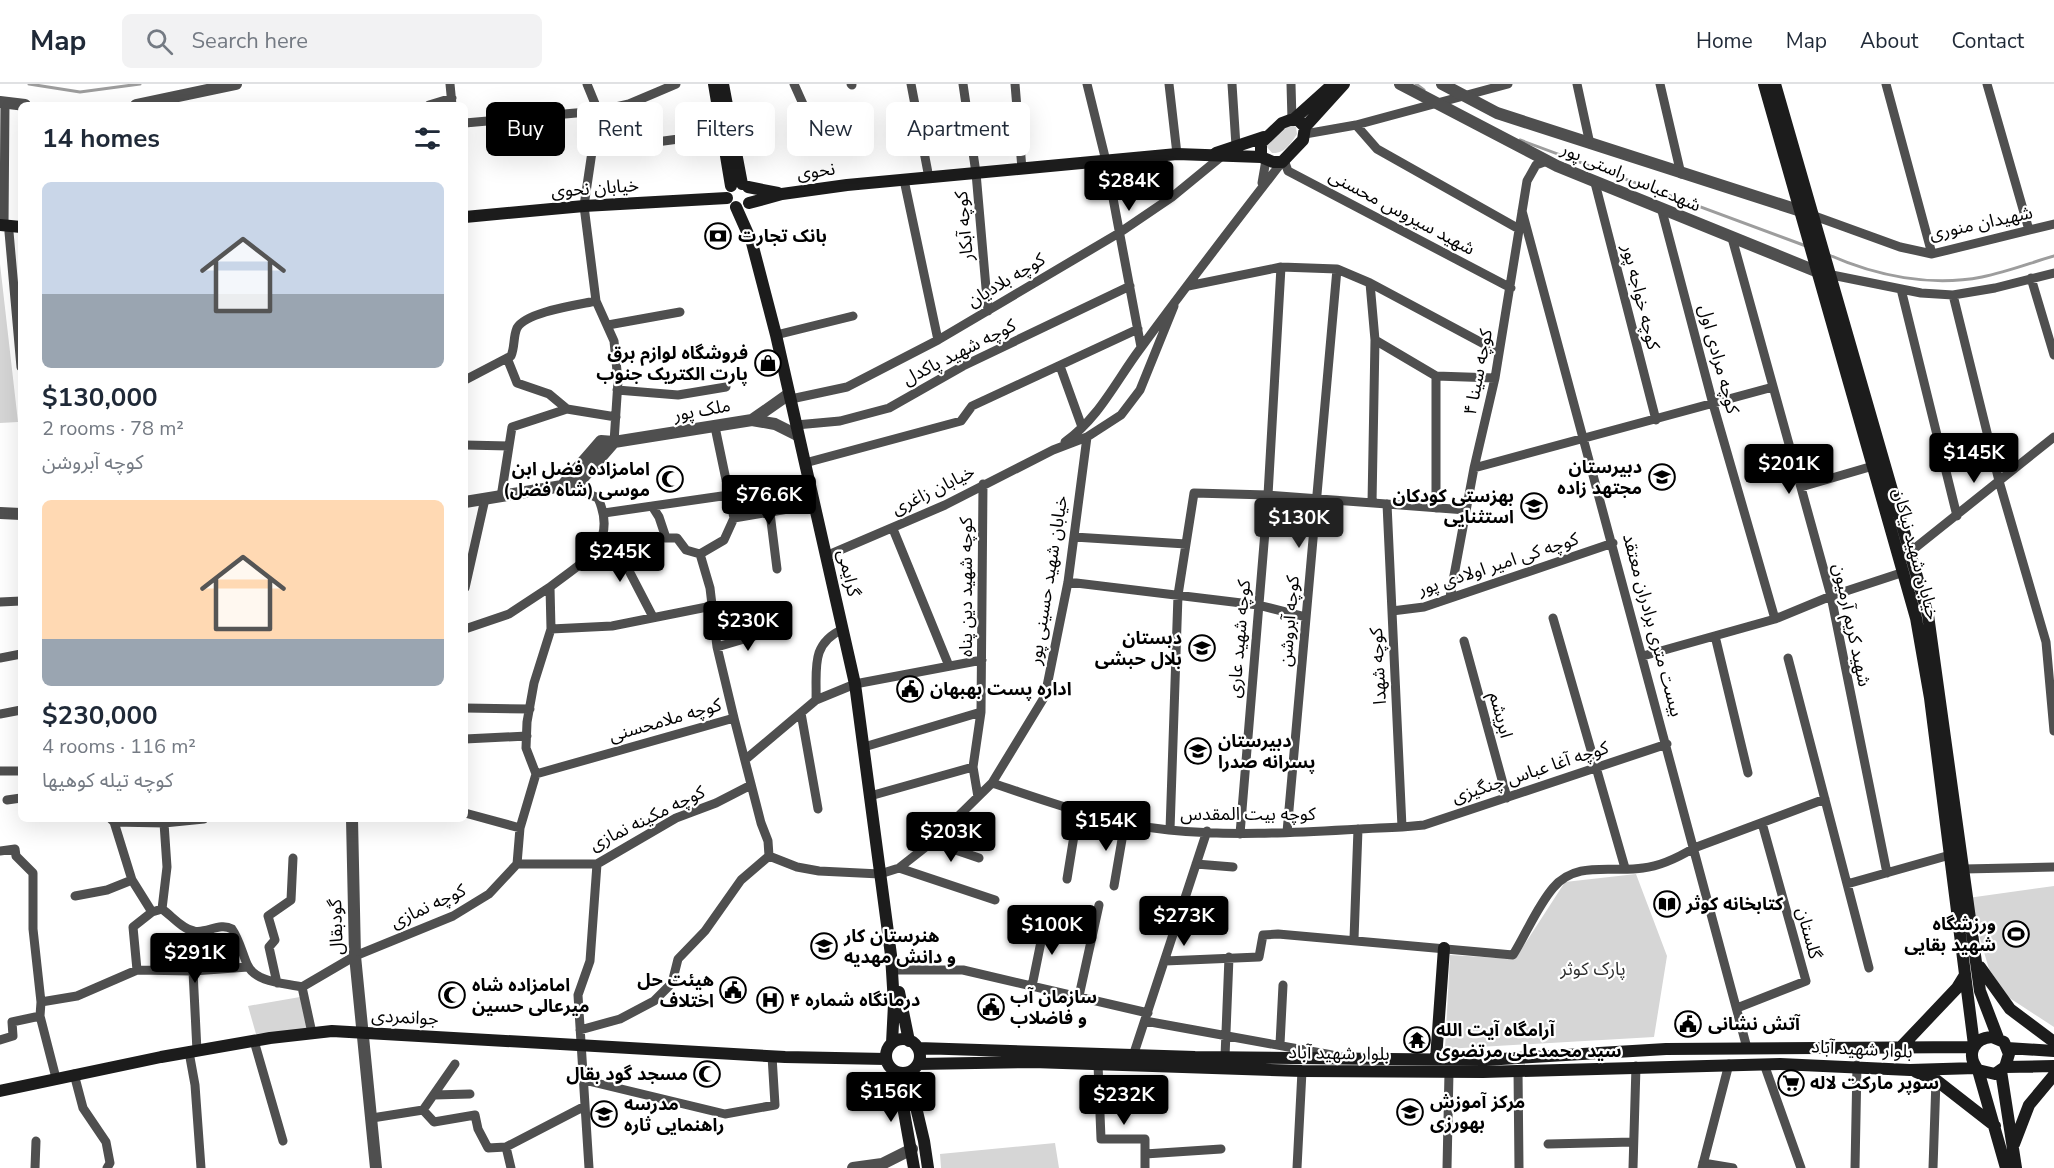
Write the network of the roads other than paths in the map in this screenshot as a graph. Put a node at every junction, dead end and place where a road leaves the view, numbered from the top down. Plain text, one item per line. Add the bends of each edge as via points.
1 (236, 84) edge
2 (450, 84) edge
3 (587, 84) edge
4 (714, 84) edge
5 (723, 84) edge
6 (794, 84) edge
7 (910, 84) edge
8 (963, 84) edge
9 (1015, 84) edge
10 (1087, 84) edge
11 (1169, 84) edge
12 (1232, 84) edge
13 (1291, 84) edge
14 (1333, 84) edge
15 (1344, 84) edge
16 (1400, 84) edge
17 (1442, 84) edge
18 (1508, 84) edge
19 (1577, 84) edge
20 (1660, 84) edge
21 (1764, 84) edge
22 (1775, 84) edge
23 (1886, 84) edge
24 (1987, 84) edge
25 (671, 85) edge
26 (1481, 87) edge
27 (1461, 96) junction
28 (2, 102) edge
29 (165, 102) edge
30 (452, 102) edge
31 (594, 102) edge
32 (633, 102) edge
33 (718, 102) edge
34 (802, 102) edge
35 (1435, 103) junction
36 (18, 104) edge
37 (1314, 111) junction
38 (577, 113) edge
39 (1292, 120) junction
40 (468, 123) edge
41 (1356, 125) junction
42 (1305, 131) junction
43 (1264, 138) junction
44 (1590, 144) junction
45 (1236, 146) junction
46 (1177, 154) junction
47 (1217, 155) junction
48 (591, 156) edge
49 (730, 156) edge
50 (1264, 158) junction
51 (1106, 161) junction
52 (1283, 161) junction
53 (1547, 161) junction
54 (1022, 169) junction
55 (975, 174) junction
56 (1680, 174) junction
57 (929, 178) junction
58 (904, 180) junction
59 (1595, 183) junction
60 (1259, 191) junction
61 (740, 196) junction
62 (584, 206) junction
63 (1662, 210) junction
64 (1522, 211) junction
65 (1801, 211) junction
66 (1814, 215) junction
67 (468, 218) edge
68 (2054, 224) edge
69 (7, 229) edge
70 (1519, 229) junction
71 (2029, 230) junction
72 (1119, 232) junction
73 (1732, 238) junction
74 (1932, 254) junction
75 (1281, 267) junction
76 (1337, 269) junction
77 (1825, 273) junction
78 (2054, 273) edge
79 (2031, 278) junction
80 (1370, 283) junction
81 (1130, 286) junction
82 (1188, 286) junction
83 (1511, 288) junction
84 (1901, 289) junction
85 (1953, 295) junction
86 (596, 301) junction
87 (1174, 306) junction
88 (988, 310) junction
89 (680, 312) dead end
90 (853, 316) dead end
91 (608, 325) junction
92 (1138, 329) junction
93 (18, 332) edge
94 (776, 335) junction
95 (938, 340) junction
96 (1375, 340) junction
97 (1141, 346) junction
98 (1498, 352) junction
99 (2054, 355) edge
100 (507, 358) junction
101 (1060, 366) junction
102 (1436, 376) junction
103 (468, 378) edge
104 (1495, 378) junction
105 (726, 387) dead end
106 (1773, 387) junction
107 (617, 390) junction
108 (790, 397) junction
109 (1713, 404) junction
110 (567, 409) junction
111 (616, 417) junction
112 (752, 420) junction
113 (1656, 420) junction
114 (715, 427) junction
115 (1082, 427) junction
116 (797, 430) junction
117 (1087, 437) junction
118 (2054, 437) edge
119 (1584, 439) junction
120 (614, 441) junction
121 (468, 445) edge
122 (509, 446) junction
123 (1053, 450) junction
124 (805, 463) junction
125 (1873, 466) junction
126 (1474, 468) junction
127 (1999, 481) junction
128 (983, 484) junction
129 (568, 487) junction
130 (1801, 488) junction
131 (729, 495) junction
132 (1268, 495) junction
133 (501, 497) junction
134 (485, 499) junction
135 (1317, 499) junction
136 (468, 502) edge
137 (1372, 503) junction
138 (1387, 504) junction
139 (652, 506) junction
140 (800, 507) dead end
141 (1436, 508) junction
142 (1466, 510) junction
143 (0, 513) edge
144 (604, 513) junction
145 (770, 513) junction
146 (18, 514) edge
147 (1957, 516) junction
148 (734, 518) junction
149 (893, 529) junction
150 (1074, 537) junction
151 (602, 542) junction
152 (1613, 543) junction
153 (1186, 544) junction
154 (1910, 552) junction
155 (700, 554) junction
156 (826, 556) junction
157 (777, 569) dead end
158 (1904, 572) junction
159 (468, 575) edge
160 (1068, 582) junction
161 (550, 587) junction
162 (1178, 595) junction
163 (1831, 596) junction
164 (1449, 597) junction
165 (18, 601) edge
166 (0, 602) edge
167 (1258, 605) junction
168 (712, 606) junction
169 (783, 607) dead end
170 (1392, 611) junction
171 (652, 617) junction
172 (1306, 617) junction
173 (1553, 618) dead end
174 (1775, 619) junction
175 (468, 628) edge
176 (551, 628) junction
177 (843, 629) junction
178 (1715, 636) junction
179 (1464, 641) dead end
180 (717, 647) junction
181 (18, 655) edge
182 (1643, 656) junction
183 (0, 658) edge
184 (1788, 658) dead end
185 (982, 660) junction
186 (949, 666) junction
187 (855, 684) junction
188 (816, 700) junction
189 (468, 708) edge
190 (530, 709) junction
191 (18, 711) edge
192 (981, 712) junction
193 (801, 713) junction
194 (0, 714) edge
195 (734, 718) junction
196 (2054, 731) edge
197 (527, 736) junction
198 (468, 738) edge
199 (1666, 744) junction
200 (864, 747) junction
201 (746, 759) junction
202 (973, 767) junction
203 (1596, 768) junction
204 (0, 771) edge
205 (18, 771) edge
206 (1748, 773) dead end
207 (537, 774) junction
208 (992, 783) junction
209 (751, 785) junction
210 (870, 795) junction
211 (978, 797) junction
212 (18, 798) edge
213 (1507, 798) junction
214 (1825, 799) junction
215 (7, 800) dead end
216 (818, 810) dead end
217 (1078, 811) junction
218 (468, 814) edge
219 (112, 822) edge
220 (138, 822) edge
221 (173, 822) edge
222 (352, 822) edge
223 (1125, 822) junction
224 (164, 823) junction
225 (1762, 823) junction
226 (1402, 827) junction
227 (520, 828) junction
228 (1358, 829) junction
229 (1170, 830) junction
230 (1207, 831) junction
231 (1287, 832) junction
232 (1240, 834) junction
233 (932, 842) junction
234 (1694, 848) junction
235 (0, 851) edge
236 (1950, 855) junction
237 (769, 856) junction
238 (293, 858) dead end
239 (979, 858) dead end
240 (517, 864) junction
241 (597, 864) junction
242 (1196, 864) junction
243 (1233, 867) dead end
244 (2054, 867) edge
245 (899, 868) junction
246 (1625, 868) junction
247 (1964, 869) junction
248 (1887, 873) junction
249 (880, 874) junction
250 (1067, 879) dead end
251 (132, 880) junction
252 (1847, 884) junction
253 (1114, 886) dead end
254 (75, 896) dead end
255 (995, 900) dead end
256 (1099, 905) dead end
257 (157, 911) junction
258 (1045, 921) dead end
259 (195, 932) junction
260 (1354, 939) junction
261 (1444, 948) junction
262 (891, 955) junction
263 (355, 956) junction
264 (1229, 957) junction
265 (1976, 960) junction
266 (1165, 961) junction
267 (248, 968) junction
268 (1869, 968) dead end
269 (137, 970) junction
270 (895, 970) junction
271 (193, 971) junction
272 (1965, 975) junction
273 (277, 983) junction
274 (1283, 985) dead end
275 (1032, 986) junction
276 (302, 987) junction
277 (1079, 996) junction
278 (41, 1002) junction
279 (1737, 1008) junction
280 (40, 1016) junction
281 (1146, 1017) junction
282 (580, 1029) junction
283 (312, 1033) junction
284 (362, 1033) junction
285 (1227, 1036) junction
286 (0, 1040) edge
287 (254, 1041) junction
288 (2054, 1042) edge
289 (892, 1043) junction
290 (2003, 1043) junction
291 (914, 1044) junction
292 (1280, 1044) junction
293 (581, 1045) junction
294 (1974, 1046) junction
295 (1901, 1047) junction
296 (933, 1048) junction
297 (1747, 1048) junction
298 (2054, 1051) edge
299 (193, 1052) junction
300 (1134, 1053) junction
301 (772, 1056) junction
302 (1226, 1057) junction
303 (886, 1059) junction
304 (1352, 1059) junction
305 (1436, 1059) junction
306 (455, 1064) dead end
307 (932, 1064) junction
308 (1098, 1064) junction
309 (1764, 1064) junction
310 (1729, 1065) junction
311 (1857, 1065) junction
312 (1636, 1066) junction
313 (2054, 1066) edge
314 (1977, 1069) junction
315 (2003, 1069) junction
316 (908, 1070) junction
317 (1518, 1070) junction
318 (1910, 1070) junction
319 (1302, 1071) junction
320 (1449, 1072) junction
321 (74, 1074) junction
322 (2054, 1075) edge
323 (56, 1078) junction
324 (584, 1080) junction
325 (1936, 1080) junction
326 (0, 1091) edge
327 (2004, 1091) junction
328 (470, 1094) dead end
329 (1986, 1094) junction
330 (434, 1095) junction
331 (585, 1106) junction
332 (423, 1110) junction
333 (372, 1118) junction
334 (1995, 1126) junction
335 (36, 1141) dead end
336 (283, 1141) dead end
337 (1634, 1142) junction
338 (1548, 1144) dead end
339 (506, 1147) junction
340 (2013, 1148) junction
341 (912, 1149) junction
342 (1221, 1149) dead end
343 (1145, 1154) junction
344 (882, 1164) junction
345 (1703, 1166) edge
346 (35, 1168) edge
347 (108, 1168) edge
348 (201, 1168) edge
349 (376, 1168) edge
350 (511, 1168) edge
351 (589, 1168) edge
352 (853, 1168) edge
353 (895, 1168) edge
354 (914, 1168) edge
355 (928, 1168) edge
356 (1145, 1168) edge
357 (1297, 1168) edge
358 (1447, 1168) edge
359 (1520, 1168) edge
360 (1633, 1168) edge
361 (1733, 1168) edge
362 (1801, 1168) edge
363 (1855, 1168) edge
364 (1933, 1168) edge
365 (2006, 1168) edge
366 (2016, 1168) edge

1 - 29 street
2 - 30 street
3 - 31 street
4 - 33 main road
5 - 61 main road
6 - 34 street
7 - 57 street
8 - 55 street, کوچه آبکار
9 - 54 street
10 - 51 street
11 - 46 street
12 - 45 street
13 - 39 street
14 - 37 main road
15 - 37 main road
16 - 35 street, شهدعباس راستی پور
17 - 27 street
18 - 26 street
19 - 44 street
20 - 56 street
21 - 65 main road, خیابان شهید نیاکان
22 - 66 main road, خیابان شهید نیاکان
23 - 74 street
24 - 71 street
25 - 32 street
26 - 27 street
27 - 35 street
27 - 44 street via 1497,114
28 - 36 street
28 - 69 street
35 - 41 street
35 - 53 street, شهدعباس راستی پور
37 - 39 main road
37 - 42 main road
38 - 40 street
39 - 42 main road via 1298,120
39 - 43 main road
41 - 42 street
41 - 70 street via 1377,149
42 - 52 main road via 1303,140
43 - 45 main road
43 - 50 main road via 1260,149
44 - 56 street
45 - 47 main road
46 - 47 main road, نحوی
46 - 51 main road, نحوی
47 - 50 main road, نحوی
47 - 72 street, کوچه بلادیان via 1172,197
48 - 62 street
49 - 61 main road
50 - 52 main road, نحوی
50 - 60 street via 1265,174
51 - 54 main road, نحوی
51 - 72 street
52 - 60 street
52 - 83 street, شهید سیروس محسنی via 1288,171
53 - 59 street, شهدعباس راستی پور
53 - 64 street, کوچه سینا ۴ via 1536,165 1527,182
54 - 55 main road, نحوی
55 - 57 main road, نحوی
55 - 88 street, کوچه آبکار
56 - 65 street
57 - 58 main road, نحوی
58 - 61 main road, نحوی
58 - 95 street
59 - 63 street, شهدعباس راستی پور
59 - 113 street, کوچه خواجه پور
60 - 82 street
61 - 62 main road, خیابان نحوی
61 - 94 main road, گرایمی
62 - 67 main road, خیابان نحوی
62 - 86 street
63 - 73 street, شهدعباس راستی پور
63 - 109 street, کوچه مرادی اول
64 - 70 street, کوچه سینا ۴
64 - 119 street, بیست متری برادران معتقد
65 - 66 street, شهیدان منوری
65 - 77 main road, خیابان شهید نیاکان
66 - 74 street, شهیدان منوری via 1900,247
66 - 77 main road, خیابان شهید نیاکان
68 - 71 street, شهیدان منوری
69 - 93 street
70 - 83 street, کوچه سینا ۴
71 - 74 street, شهیدان منوری
72 - 81 street
72 - 88 street, کوچه بلادیان
73 - 77 street, شهدعباس راستی پور
73 - 106 street, شهید کریم آرمیون
75 - 76 street
75 - 82 street
75 - 132 street, کوچه شهید عاری
76 - 80 street
76 - 135 street, کوچه آبروشن
77 - 84 street
77 - 125 main road, خیابان شهید نیاکان
77 - 154 main road, خیابان شهید نیاکان
78 - 79 street
79 - 85 street
79 - 99 street
80 - 96 street
80 - 98 street
81 - 92 street
81 - 116 street, کوچه شهید پاکدل via 963,366 889,408
82 - 87 street
83 - 98 street, کوچه سینا ۴
84 - 85 street
84 - 147 street
85 - 127 street
86 - 91 street
86 - 100 street via 524,321
87 - 97 street
87 - 117 street via 1130,407
88 - 95 street, کوچه بلادیان
89 - 91 street
90 - 94 street
91 - 107 street via 614,341
92 - 97 street
92 - 101 street
94 - 108 main road, گرایمی
95 - 108 street, کوچه بلادیان via 847,387
96 - 102 street
96 - 137 street
97 - 115 street via 1110,395
98 - 104 street, کوچه سینا ۴
100 - 103 street
100 - 110 street via 517,383 549,393
101 - 115 street
101 - 124 street via 972,406 961,421
102 - 104 street
102 - 141 street
104 - 126 street, کوچه سینا ۴
105 - 107 street via 678,395
106 - 109 street
106 - 130 street, شهید کریم آرمیون
107 - 111 street
108 - 112 street, ملک پور
108 - 116 main road, گرایمی
109 - 113 street
109 - 174 street, کوچه مرادی اول
110 - 111 street
110 - 122 street via 512,427
111 - 120 street
112 - 114 street, ملک پور
112 - 116 street
113 - 119 street
114 - 120 street, ملک پور
114 - 131 street
115 - 123 street
116 - 124 main road, گرایمی
117 - 123 street
117 - 150 street, خیابان شهید حسینی پور
118 - 127 street
119 - 126 street
119 - 152 street, بیست متری برادران معتقد
120 - 129 street
121 - 122 street
122 - 133 street
123 - 128 street, خیابان زاغری
124 - 156 main road, گرایمی
125 - 130 street
125 - 158 main road, خیابان شهید نیاکان
126 - 142 street, کوچه سینا ۴
127 - 147 street
127 - 196 street via 2046,642
128 - 149 street, خیابان زاغری
128 - 185 street, کوچه شهید دین پناه
129 - 133 street
129 - 144 street via 598,498
130 - 163 street, شهید کریم آرمیون
131 - 139 street
131 - 148 street
132 - 135 street
132 - 153 street via 1194,493
132 - 167 street, کوچه شهید عاری
133 - 134 street
134 - 136 street
134 - 159 street
135 - 137 street
135 - 172 street, کوچه آبروشن
137 - 138 street
138 - 141 street
138 - 170 street, کوچه شهدا
139 - 144 street
139 - 155 street via 666,538 677,538 686,550
140 - 145 street
141 - 142 street
142 - 164 street, کوچه سینا ۴
143 - 146 street
144 - 151 street
145 - 148 street
145 - 157 street
147 - 154 street
148 - 155 street via 724,540
149 - 156 street, خیابان زاغری
149 - 186 street
150 - 153 street
150 - 160 street, خیابان شهید حسینی پور
151 - 161 street
151 - 171 street via 618,568 627,567
152 - 164 street, کوچه کی امیر اولادی پور
152 - 182 street, بیست متری برادران معتقد
153 - 162 street
154 - 247 main road, خیابان شهید نیاکان via 1933,642
155 - 168 street
156 - 177 main road, گرایمی
158 - 163 street
158 - 236 main road, خیابان شهید نیاکان via 1923,653
160 - 162 street
160 - 208 street, خیابان شهید حسینی پور via 1045,696
161 - 175 street via 509,614
161 - 176 street
162 - 167 street
162 - 229 street
163 - 174 street
163 - 248 street, شهید کریم آرمیون
164 - 170 street, کوچه کی امیر اولادی پور via 1424,607
165 - 166 street
167 - 172 street
167 - 232 street, کوچه شهید عاری
168 - 171 street
168 - 180 street
169 - 180 street via 764,613 764,633
170 - 226 street, کوچه شهدا
171 - 176 street via 612,626
172 - 231 street, کوچه آبروشن
173 - 203 street
174 - 178 street
176 - 190 street
177 - 187 main road, گرایمی
177 - 188 street via 827,636 818,652
178 - 182 street
178 - 206 street
179 - 213 street, ابریشم
180 - 195 street
181 - 183 street
182 - 199 street, بیست متری برادران معتقد
184 - 214 street
185 - 186 street
185 - 192 street, کوچه شهید دین پناه
186 - 187 street
187 - 188 street
187 - 200 main road, گرایمی
188 - 193 street
189 - 190 street
190 - 197 street
191 - 194 street
192 - 200 street
192 - 202 street, کوچه شهید دین پناه
193 - 201 street
193 - 216 street
195 - 201 street, کوچه ملامحسنی
195 - 207 street, کوچه ملامحسنی
197 - 198 street
197 - 207 street via 526,748
199 - 203 street, کوچه آغا عباس چنگیزی
199 - 234 street, بیست متری برادران معتقد
200 - 210 main road, گرایمی
201 - 209 street, کوچه ملامحسنی
202 - 210 street
202 - 211 street, کوچه شهید دین پناه
203 - 213 street, کوچه آغا عباس چنگیزی
203 - 246 street
204 - 205 street
207 - 227 street
208 - 211 street, خیابان شهید حسینی پور
208 - 217 street, کوچه بیت المقدس
209 - 237 street, کوچه ملامحسنی
209 - 241 street, کوچه مکینه نمازی via 663,825
210 - 249 main road, گرایمی
211 - 233 street, خیابان شهید حسینی پور
212 - 215 street
213 - 226 street, کوچه آغا عباس چنگیزی via 1424,825
214 - 225 street
214 - 252 street
217 - 223 street, کوچه بیت المقدس
217 - 250 street
218 - 227 street
219 - 251 street
220 - 224 street
221 - 224 street
222 - 263 street, گودبقال
223 - 229 street, کوچه بیت المقدس
223 - 253 street
224 - 257 street via 167,867
225 - 234 street
225 - 279 street, گلستان via 1806,981
226 - 228 street, کوچه بیت المقدس
227 - 240 street
228 - 231 street, کوچه بیت المقدس
228 - 260 street
229 - 230 street, کوچه بیت المقدس
230 - 232 street, کوچه بیت المقدس
230 - 242 street
231 - 232 street, کوچه بیت المقدس
233 - 239 street
233 - 245 street, خیابان شهید حسینی پور
234 - 246 street via 1675,859 1643,868
234 - 279 street, بیست متری برادران معتقد
235 - 278 street via 15,849 16,856 33,873 33,929
236 - 248 street
236 - 272 main road, خیابان شهید نیاکان
237 - 249 street via 819,871
237 - 282 street via 741,880 705,931 678,959 672,983 654,1001 620,1019
238 - 273 street via 291,900 268,916 275,940 269,947
240 - 241 street, کوچه مکینه نمازی
240 - 263 street, کوچه نمازی via 489,894 453,916
241 - 282 street via 590,961 578,995
242 - 243 street
242 - 266 street
244 - 247 street
245 - 249 street, خیابان شهید حسینی پور
245 - 255 street
246 - 261 street via 1580,870 1568,875 1553,888 1513,955
247 - 265 main road, خیابان شهید نیاکان
248 - 252 street
249 - 262 main road, گرایمی
251 - 254 street
251 - 257 street
252 - 268 street
256 - 277 street
257 - 259 street
257 - 269 street via 133,927
258 - 275 street
259 - 267 street via 227,926 232,929
259 - 271 street
260 - 261 street
260 - 264 street via 1263,935 1259,957
261 - 305 main road
262 - 270 main road
262 - 289 main road
263 - 276 street, کوچه نمازی
263 - 284 street, گودبقال
264 - 266 street
264 - 285 street
265 - 288 main road via 2010,1009
265 - 290 main road, خیابان شهید نیاکان via 1985,1010
266 - 281 street
267 - 271 street
267 - 273 street
269 - 271 street
269 - 278 street via 76,996
270 - 275 street via 963,970
270 - 291 main road
271 - 299 street
272 - 294 main road, خیابان شهید نیاکان
272 - 295 main road
273 - 276 street
274 - 292 street
275 - 277 street
276 - 283 street
277 - 281 street
278 - 280 street
279 - 297 street, بیست متری برادران معتقد
280 - 286 street via 12,1022 13,1036
280 - 323 street
281 - 285 street
281 - 300 street
282 - 293 street
283 - 284 main road, جوانمردی
283 - 287 main road, جوانمردی
284 - 293 main road, جوانمردی
284 - 333 street, گودبقال
285 - 292 street
285 - 302 street
287 - 299 main road, جوانمردی
287 - 336 street
289 - 291 main road, بلوار شهید آباد via 898,1040
289 - 303 main road
290 - 294 main road via 1985,1037
290 - 298 main road
290 - 315 main road via 2009,1054
291 - 296 main road, بلوار شهید آباد
291 - 316 main road
292 - 304 street
293 - 301 main road, جوانمردی
293 - 324 street
294 - 295 main road, بلوار شهید آباد
294 - 314 main road via 1971,1058
295 - 297 main road, بلوار شهید آباد
296 - 300 main road, بلوار شهید آباد
296 - 307 main road
297 - 305 main road, بلوار شهید آباد
299 - 321 main road, جوانمردی
299 - 348 street
300 - 302 main road, بلوار شهید آباد
301 - 303 main road, جوانمردی
301 - 324 street via 775,1105 725,1114
302 - 304 main road, بلوار شهید آباد
303 - 316 main road
304 - 305 main road, بلوار شهید آباد
306 - 330 street
307 - 308 main road, بلوار شهید آباد
307 - 316 main road, بلوار شهید آباد
308 - 319 main road, بلوار شهید آباد
308 - 343 street via 1101,1139 1146,1140
309 - 310 main road, بلوار شهید آباد
309 - 311 main road, بلوار شهید آباد
309 - 362 street
310 - 312 main road, بلوار شهید آباد
310 - 345 street
311 - 318 main road, بلوار شهید آباد
311 - 363 street
312 - 317 main road, بلوار شهید آباد
312 - 337 street
313 - 315 main road
314 - 315 main road via 1989,1074
314 - 318 main road, بلوار شهید آباد
314 - 329 main road
315 - 327 main road
316 - 341 main road
316 - 355 main road
317 - 320 main road, بلوار شهید آباد
317 - 359 street
318 - 325 main road
319 - 320 main road, بلوار شهید آباد
319 - 357 street
320 - 358 street
321 - 323 main road, جوانمردی
321 - 347 street via 83,1108 106,1142
322 - 340 main road via 2029,1105
323 - 326 main road, جوانمردی
324 - 331 street
325 - 334 main road
325 - 364 street
327 - 329 main road
327 - 340 main road
328 - 330 street
329 - 334 main road
330 - 332 street
331 - 339 street
331 - 351 street
332 - 333 street
332 - 339 street via 434,1122 475,1115 488,1148
333 - 349 street, گودبقال
334 - 365 main road
335 - 346 street
337 - 338 street
337 - 360 street
339 - 350 street
340 - 366 main road
341 - 344 street
341 - 354 main road
342 - 343 street
343 - 356 street
344 - 352 street
344 - 353 street
345 - 361 street

